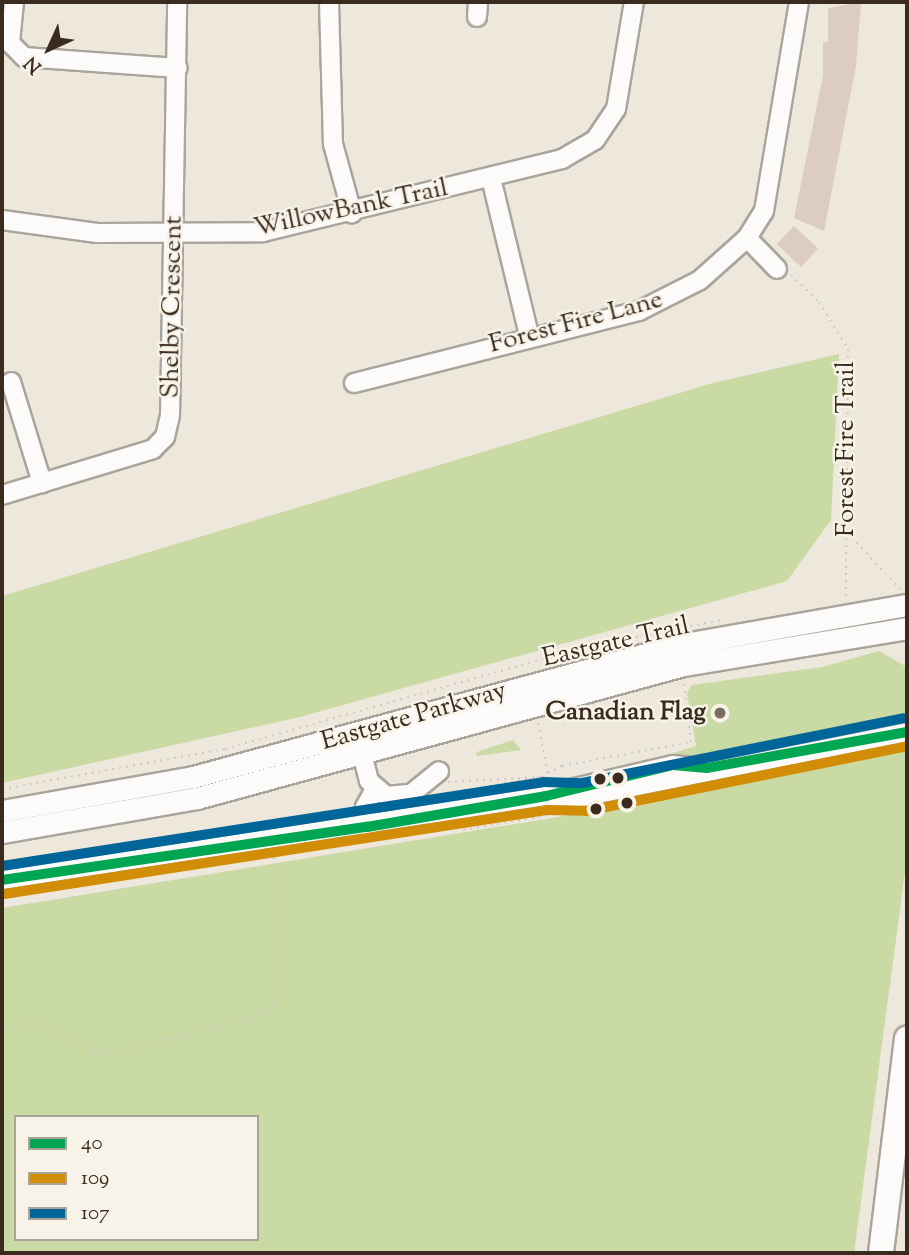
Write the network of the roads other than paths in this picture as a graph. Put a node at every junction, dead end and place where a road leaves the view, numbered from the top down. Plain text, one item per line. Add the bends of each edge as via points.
1 (14, 2) edge
2 (177, 2) edge
3 (329, 2) edge
4 (634, 2) edge
5 (799, 2) edge
6 (178, 68) junction
7 (491, 178) junction
8 (352, 213) junction
9 (2, 220) edge
10 (175, 232) junction
11 (747, 238) junction
12 (783, 271) road end
13 (529, 335) junction
14 (11, 382) dead end
15 (354, 383) dead end
16 (42, 483) junction
17 (2, 495) edge
18 (902, 599) edge
19 (907, 628) edge
20 (907, 732) edge
21 (360, 746) junction
22 (442, 775) road end
23 (375, 789) junction
24 (2, 811) edge
25 (367, 827) junction
26 (2, 832) edge
27 (2, 880) edge
28 (907, 1040) edge
29 (881, 1253) edge

1 - 6 street via 9,43 24,57
2 - 6 street, Shelby Crescent
3 - 8 street via 333,144
4 - 7 street via 621,91 608,126 562,159
5 - 11 street, Forest Fire Lane via 772,190
6 - 10 street, Shelby Crescent
7 - 8 street, WillowBank Trail
7 - 13 street
8 - 10 street, WillowBank Trail via 263,232
9 - 10 street, WillowBank Trail via 63,231
10 - 16 street, Shelby Crescent via 165,438 153,449
11 - 12 street
11 - 13 street, Forest Fire Lane via 671,299
13 - 15 street, Forest Fire Lane
14 - 16 street
16 - 17 street, Shelby Crescent
18 - 21 main road, Eastgate Parkway via 679,645
19 - 21 main road, Eastgate Parkway via 678,666
20 - 25 street via 707,768 583,797 540,797
21 - 23 street
21 - 24 main road, Eastgate Parkway
21 - 26 main road, Eastgate Parkway via 197,798
22 - 23 street via 399,798
23 - 25 street via 365,807
25 - 27 street
28 - 29 highway

